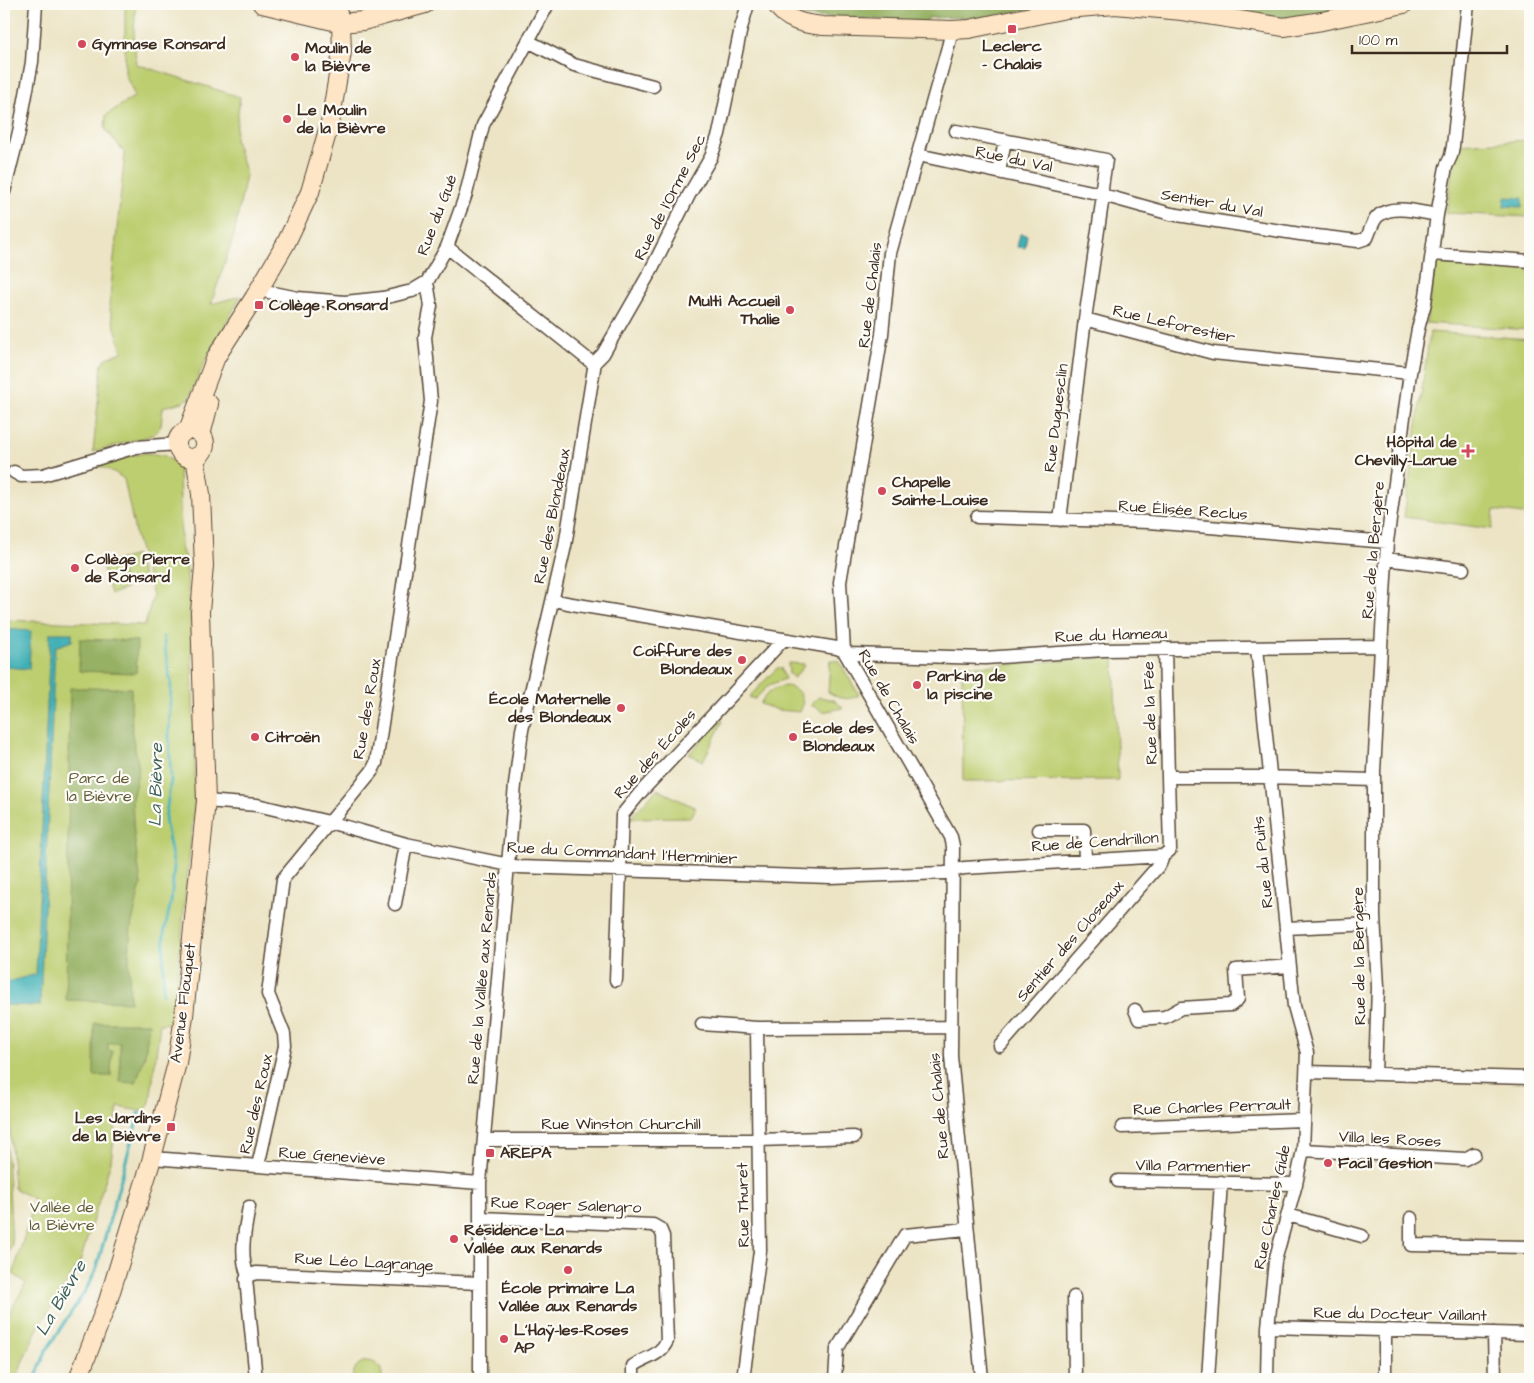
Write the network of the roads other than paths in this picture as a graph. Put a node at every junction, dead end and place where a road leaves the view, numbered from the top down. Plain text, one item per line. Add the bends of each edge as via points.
1 (36, 4) edge
2 (262, 4) edge
3 (323, 4) edge
4 (335, 4) edge
5 (425, 4) edge
6 (548, 4) edge
7 (748, 4) edge
8 (766, 4) edge
9 (776, 4) edge
10 (1404, 4) edge
11 (1468, 4) edge
12 (305, 14) junction
13 (341, 23) junction
14 (823, 26) junction
15 (952, 30) junction
16 (528, 42) junction
17 (653, 86) dead end
18 (956, 131) dead end
19 (1005, 140) junction
20 (918, 155) junction
21 (999, 172) junction
22 (4, 192) edge
23 (1103, 196) junction
24 (1438, 215) junction
25 (446, 247) junction
26 (1432, 254) junction
27 (1530, 261) edge
28 (427, 282) junction
29 (259, 290) junction
30 (1085, 319) junction
31 (596, 362) junction
32 (1410, 373) junction
33 (189, 444) junction
34 (14, 472) dead end
35 (977, 517) dead end
36 (1060, 520) junction
37 (1387, 542) junction
38 (1386, 560) junction
39 (1463, 569) dead end
40 (553, 600) junction
41 (784, 639) junction
42 (1381, 646) junction
43 (1165, 648) junction
44 (1257, 648) junction
45 (844, 651) junction
46 (1168, 777) junction
47 (1270, 777) junction
48 (1374, 780) junction
49 (206, 801) junction
50 (329, 822) junction
51 (1039, 830) dead end
52 (406, 844) junction
53 (1164, 856) junction
54 (1085, 861) junction
55 (508, 866) junction
56 (619, 871) junction
57 (952, 871) junction
58 (395, 904) dead end
59 (1374, 924) junction
60 (1286, 928) junction
61 (1290, 966) junction
62 (616, 980) dead end
63 (1135, 1010) dead end
64 (702, 1024) dead end
65 (950, 1026) junction
66 (757, 1028) junction
67 (1000, 1046) dead end
68 (1307, 1072) junction
69 (1374, 1074) junction
70 (1530, 1078) edge
71 (1303, 1120) junction
72 (1122, 1127) dead end
73 (854, 1137) dead end
74 (484, 1140) junction
75 (758, 1140) junction
76 (1303, 1150) junction
77 (1474, 1154) dead end
78 (152, 1158) junction
79 (258, 1166) junction
80 (1118, 1181) dead end
81 (1221, 1182) junction
82 (480, 1184) junction
83 (1296, 1184) junction
84 (249, 1207) dead end
85 (1288, 1215) junction
86 (480, 1218) junction
87 (1411, 1218) dead end
88 (966, 1229) junction
89 (1362, 1236) dead end
90 (1530, 1247) edge
91 (248, 1276) junction
92 (479, 1283) junction
93 (1074, 1297) dead end
94 (1268, 1327) junction
95 (1385, 1331) junction
96 (1494, 1333) junction
97 (1530, 1334) edge
98 (78, 1379) edge
99 (256, 1379) edge
100 (480, 1379) edge
101 (633, 1379) edge
102 (743, 1379) edge
103 (835, 1379) edge
104 (982, 1379) edge
105 (1074, 1379) edge
106 (1208, 1379) edge
107 (1267, 1379) edge
108 (1385, 1379) edge
109 (1495, 1379) edge

1 - 22 street via 32,62 20,132
2 - 12 main road
3 - 12 main road
4 - 13 main road, Avenue Flouquet
5 - 13 main road via 363,21
6 - 16 street, Rue du Gué
7 - 31 street, Rue de l'Orme Sec via 711,157 649,274
8 - 14 main road via 774,19 787,27
9 - 14 main road via 791,19
10 - 15 main road via 1284,28 1115,5 1074,8
11 - 24 street, Rue de la Bergère via 1453,146
12 - 13 main road
13 - 29 main road, Avenue Flouquet via 342,45 334,100 310,192
14 - 15 main road
15 - 20 street, Rue de Chalais
16 - 17 street via 574,65
16 - 25 street, Rue du Gué via 483,125 466,194
18 - 19 street
19 - 21 street
19 - 23 street via 1106,160
20 - 21 street, Rue du Val
20 - 45 street, Rue de Chalais via 890,253 880,351 840,582
21 - 23 street, Rue du Val
23 - 24 street, Sentier du Val via 1171,214 1358,241 1367,238 1383,212 1392,209
23 - 30 street
24 - 26 street, Rue de la Bergère
25 - 28 street, Rue du Gué
25 - 31 street via 591,362
26 - 27 street
26 - 32 street, Rue de la Bergère
28 - 29 street, Rue du Gué via 412,291 345,302 298,298
28 - 50 street, Rue des Roux via 431,306 425,337 431,401 376,763
29 - 33 main road, Avenue Flouquet via 216,357
30 - 32 street, Rue Leforestier via 1213,353
30 - 36 street, Rue Duguesclin
31 - 40 street, Rue des Blondeaux
32 - 37 street, Rue de la Bergère
33 - 34 street via 136,447 43,475 21,476
33 - 49 main road, Avenue Flouquet via 195,583 200,612
35 - 36 street, Rue Élisée Reclus
36 - 37 street, Rue Élisée Reclus via 1149,522
37 - 38 street, Rue de la Bergère
38 - 39 street
38 - 42 street, Rue de la Bergère
40 - 41 street, Rue des Blondeaux
40 - 55 street, Rue de la Vallée aux Renards via 522,730
41 - 45 street, Rue des Blondeaux
41 - 56 street, Rue des Écoles via 622,815
42 - 44 street, Rue du Hameau
42 - 48 street, Rue de la Bergère
43 - 44 street, Rue du Hameau
43 - 45 street, Rue du Hameau via 984,658 851,654
43 - 46 street, Rue de la Fée
44 - 47 street, Rue du Puits
45 - 57 street, Rue de Chalais via 950,837
46 - 47 street
46 - 53 street, Rue de Cendrillon via 1170,850
47 - 48 street
47 - 60 street, Rue du Puits
48 - 59 street, Rue de la Bergère
49 - 50 street, Rue du Commandant l'Herminier via 257,805
49 - 78 main road, Avenue Flouquet via 177,1063
50 - 52 street, Rue du Commandant l'Herminier
50 - 79 street, Rue des Roux via 281,884 268,994 284,1034 285,1046
51 - 54 street via 1084,830
52 - 55 street, Rue du Commandant l'Herminier
52 - 58 street
53 - 54 street, Rue de Cendrillon
53 - 67 street, Sentier des Closeaux
54 - 57 street, Rue de Cendrillon
55 - 56 street, Rue du Commandant l'Herminier
55 - 74 street, Rue de la Vallée aux Renards
56 - 57 street, Rue du Commandant l'Herminier via 830,877
56 - 62 street, Rue des Écoles
57 - 65 street, Rue de Chalais
59 - 60 street
59 - 69 street, Rue de la Bergère via 1378,987
60 - 61 street, Rue du Puits
61 - 63 street via 1236,970 1238,999 1231,1005 1181,1008 1165,1017 1139,1019
61 - 68 street, Rue du Puits via 1294,1006 1307,1053
64 - 66 street
65 - 66 street
65 - 88 street, Rue de Chalais
66 - 75 street, Rue Thuret
68 - 69 street
68 - 71 street, Rue Charles Gide
69 - 70 street
71 - 72 street, Rue Charles Perrault
71 - 76 street, Rue Charles Gide
73 - 75 street, Rue Winston Churchill
74 - 75 street, Rue Winston Churchill
74 - 82 street, Rue de la Vallée aux Renards
75 - 102 street, Rue Thuret via 760,1251
76 - 77 street, Villa les Roses via 1465,1160
76 - 83 street, Rue Charles Gide
78 - 79 street, Rue Geneviève
78 - 98 main road, Avenue Flouquet via 108,1301
79 - 82 street, Rue Geneviève
80 - 81 street, Villa Parmentier
81 - 83 street, Villa Parmentier
81 - 106 street
82 - 86 street, Rue de la Vallée aux Renards
83 - 85 street, Rue Charles Gide
84 - 91 street via 243,1248
85 - 89 street
85 - 94 street, Rue Charles Gide via 1275,1261
86 - 92 street, Rue de la Vallée aux Renards
86 - 101 street, Rue Roger Salengro via 653,1225 660,1229 663,1236 667,1341 664,1349 633,1366
87 - 90 street via 1411,1245
88 - 103 street via 905,1235 837,1349
88 - 104 street, Rue de Chalais
91 - 92 street, Rue Léo Lagrange via 256,1273
91 - 99 street
92 - 100 street, Rue de la Vallée aux Renards
93 - 105 street
94 - 95 street, Rue du Docteur Vaillant
94 - 107 street, Rue Charles Gide
95 - 96 street, Rue du Docteur Vaillant
95 - 108 street
96 - 97 street, Rue du Docteur Vaillant
96 - 109 street

